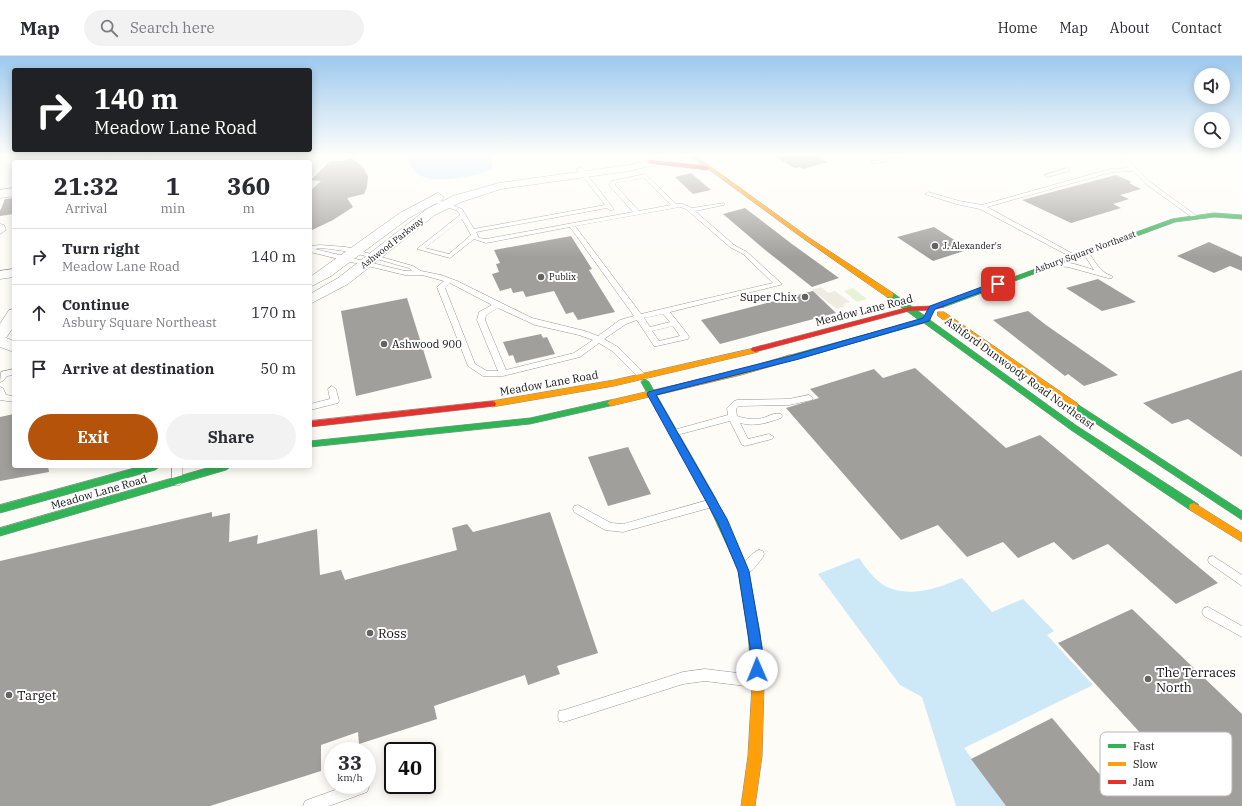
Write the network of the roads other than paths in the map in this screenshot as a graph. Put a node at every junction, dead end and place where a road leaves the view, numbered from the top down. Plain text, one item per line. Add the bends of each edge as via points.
1 (459, 189) edge
2 (488, 189) edge
3 (594, 189) edge
4 (619, 189) edge
5 (655, 189) edge
6 (738, 189) edge
7 (1045, 189) edge
8 (1156, 189) edge
9 (12, 192) edge
10 (0, 194) edge
11 (928, 194) dead end
12 (432, 200) junction
13 (666, 200) junction
14 (444, 204) junction
15 (722, 204) dead end
16 (608, 206) junction
17 (634, 206) junction
18 (982, 207) junction
19 (691, 210) junction
20 (463, 215) junction
21 (617, 216) junction
22 (1195, 216) junction
23 (1242, 217) edge
24 (571, 225) junction
25 (474, 233) junction
26 (312, 249) edge
27 (312, 249) edge
28 (1085, 252) junction
29 (351, 255) junction
30 (1073, 256) junction
31 (370, 261) junction
32 (1051, 264) junction
33 (418, 272) junction
34 (12, 273) edge
35 (0, 275) edge
36 (449, 281) junction
37 (312, 282) edge
38 (312, 299) edge
39 (920, 300) dead end
40 (498, 305) junction
41 (932, 308) junction
42 (909, 309) junction
43 (665, 311) junction
44 (12, 316) edge
45 (639, 317) junction
46 (926, 320) junction
47 (675, 323) junction
48 (648, 330) junction
49 (0, 334) edge
50 (597, 339) junction
51 (0, 341) edge
52 (12, 346) edge
53 (12, 372) edge
54 (502, 373) junction
55 (643, 377) junction
56 (0, 379) edge
57 (332, 389) dead end
58 (0, 390) edge
59 (651, 394) junction
60 (809, 398) dead end
61 (12, 399) edge
62 (312, 407) edge
63 (778, 416) dead end
64 (733, 418) junction
65 (312, 424) edge
66 (673, 433) junction
67 (769, 437) dead end
68 (312, 444) edge
69 (149, 468) edge
70 (177, 468) edge
71 (220, 468) edge
72 (177, 482) junction
73 (712, 503) junction
74 (0, 509) edge
75 (578, 509) dead end
76 (1242, 516) edge
77 (0, 532) edge
78 (1242, 538) edge
79 (759, 554) dead end
80 (1213, 560) dead end
81 (744, 571) junction
82 (1242, 581) edge
83 (1208, 612) dead end
84 (1242, 632) edge
85 (757, 682) junction
86 (564, 716) dead end
87 (752, 790) junction
88 (343, 794) edge
89 (310, 806) edge
90 (748, 806) edge
91 (758, 806) edge

1 - 12 street, Ashwood Parkway
2 - 14 street, Ashwood Parkway
3 - 16 lane
4 - 17 lane
5 - 13 lane
6 - 42 street, Ashford Dunwoody Road Northeast
7 - 18 lane
8 - 22 lane
9 - 10 street
11 - 18 lane via 958,204
12 - 14 lane
12 - 29 street, Ashwood Parkway via 408,212
13 - 17 lane
13 - 19 lane
14 - 20 lane via 460,210
14 - 31 street, Ashwood Parkway
15 - 19 lane
16 - 21 lane
16 - 25 lane
17 - 21 lane
18 - 30 lane
19 - 43 lane via 732,246 745,253 778,284
20 - 25 lane
20 - 25 lane via 420,249 450,256
21 - 24 lane
22 - 23 street, Asbury Square Northeast
22 - 28 street, Asbury Square Northeast via 1174,220
24 - 25 lane via 486,241 477,239
24 - 45 lane
26 - 29 lane
27 - 29 lane via 324,246
28 - 30 street, Asbury Square Northeast
28 - 32 lane via 1094,267 1110,277 1069,265
29 - 31 lane
29 - 31 lane
29 - 37 street, Ashwood Parkway
30 - 32 street, Asbury Square Northeast
31 - 33 lane via 405,273
31 - 33 lane via 411,267
31 - 38 street, Ashwood Parkway
32 - 41 street, Asbury Square Northeast
33 - 36 lane
34 - 35 street
36 - 40 lane via 470,289
36 - 54 lane via 441,287 472,366 486,374
39 - 41 street, Ashford Dunwoody Road Northeast
40 - 50 lane via 528,320 584,333
40 - 54 lane via 482,314 481,320
41 - 42 street, Meadow Lane Road
41 - 46 street
41 - 76 street, Ashford Dunwoody Road Northeast via 1107,428
42 - 46 street, Ashford Dunwoody Road Northeast
42 - 55 street, Meadow Lane Road
43 - 45 lane
43 - 47 lane
44 - 49 street
45 - 48 lane
45 - 50 lane via 623,322
46 - 59 street via 789,359
46 - 78 street, Ashford Dunwoody Road Northeast via 1074,428
47 - 48 lane
47 - 48 lane via 685,337 657,344
50 - 54 lane via 576,355
50 - 55 lane via 615,349
51 - 52 street
53 - 56 lane via 4,374
55 - 59 street
55 - 65 street, Meadow Lane Road via 502,403
57 - 62 lane via 335,401
58 - 61 lane via 3,398
59 - 66 street
59 - 68 street via 530,421
60 - 64 lane via 789,402 737,403 731,408
63 - 64 lane via 748,424
64 - 66 lane
64 - 67 lane via 745,443
66 - 73 street
69 - 74 street, Meadow Lane Road
70 - 72 lane
71 - 72 street, Meadow Lane Road
72 - 77 street, Meadow Lane Road
73 - 75 lane via 622,528 609,527
73 - 81 street
79 - 81 lane
80 - 82 lane
81 - 85 street via 756,647
83 - 84 lane
85 - 86 lane via 705,675 683,678
85 - 87 street via 759,726
87 - 90 street
87 - 91 lane
88 - 89 lane

